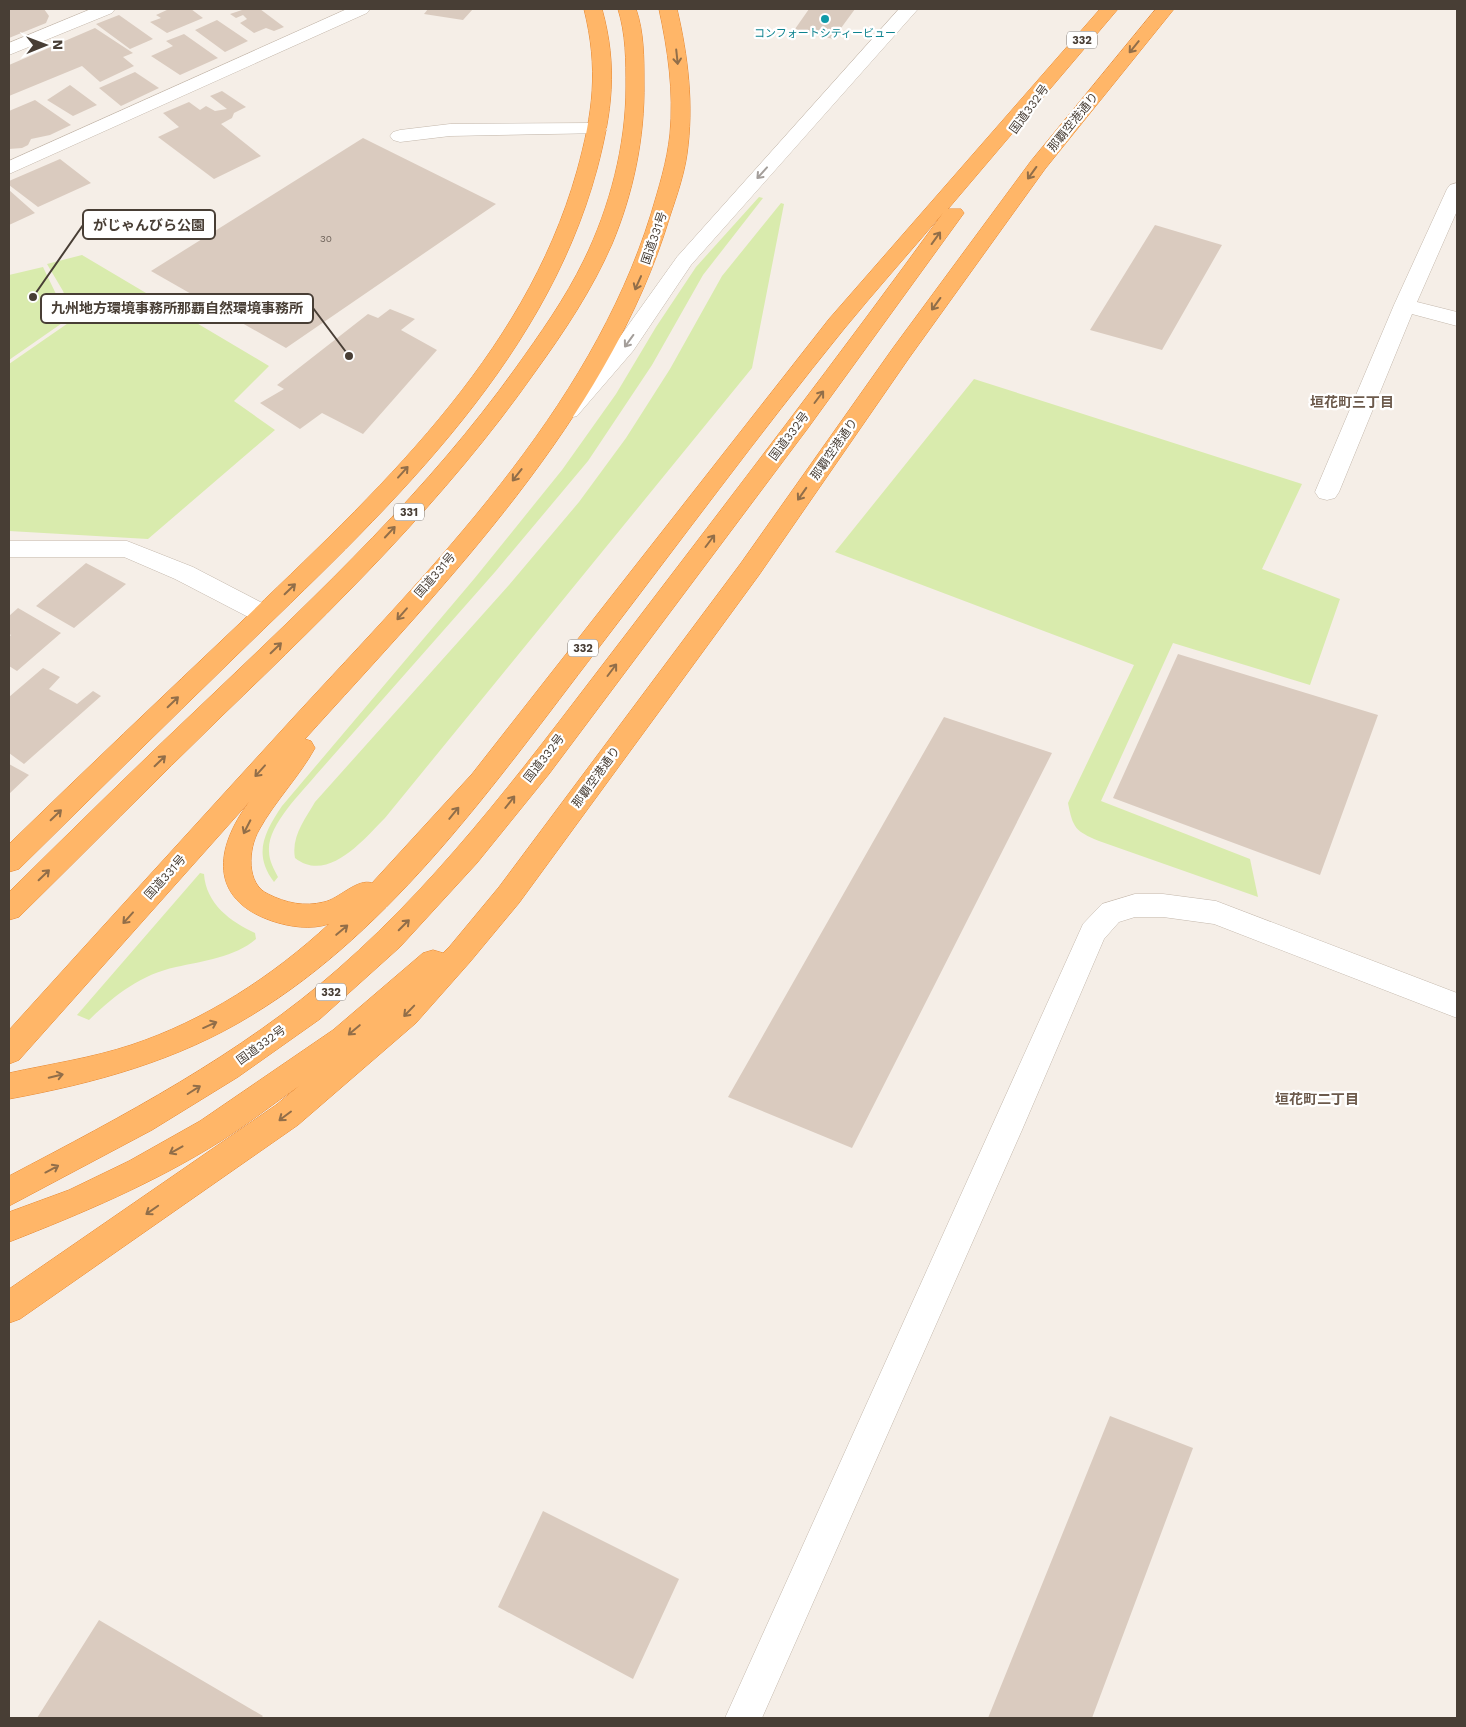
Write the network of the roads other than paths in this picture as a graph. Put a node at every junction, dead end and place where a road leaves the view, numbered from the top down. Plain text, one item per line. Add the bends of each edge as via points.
1 (106, 9) edge
2 (361, 9) edge
3 (593, 9) edge
4 (668, 9) edge
5 (909, 9) edge
6 (1109, 9) edge
7 (1165, 9) edge
8 (629, 13) edge
9 (69, 16) edge
10 (9, 50) edge
11 (1056, 72) junction
12 (597, 129) junction
13 (400, 136) dead end
14 (9, 168) edge
15 (1457, 189) edge
16 (1405, 305) junction
17 (1457, 319) edge
18 (547, 437) junction
19 (1326, 492) dead end
20 (9, 549) edge
21 (263, 614) junction
22 (375, 644) junction
23 (9, 861) edge
24 (395, 877) junction
25 (509, 895) junction
26 (9, 909) edge
27 (1457, 1006) edge
28 (9, 1051) edge
29 (9, 1086) edge
30 (9, 1192) edge
31 (9, 1227) edge
32 (9, 1308) edge
33 (742, 1718) edge

1 - 9 street
2 - 14 street
3 - 12 highway, 331 via 603,94
4 -> 18 highway, 国道331号 via 676,40 680,78 680,127 674,172 659,227 617,326
5 -> 18 street via 684,261 625,346
6 - 11 highway, 332
7 -> 25 highway, 那覇空港通り via 1038,165 750,568
26 -> 8 highway, 331 via 321,605 440,478 524,374 588,271 608,229 622,184 636,99
9 - 10 street
24 -> 11 highway, 国道332号 / 332 via 441,829 837,324
30 -> 11 highway, 国道332号 / 332 via 157,1113 216,1076 346,980 426,902 583,709 867,334
12 - 13 street via 450,130
21 -> 12 highway, 331 via 402,474 485,377 527,316 558,257 581,202
15 - 16 street
16 - 17 street
16 - 19 street
18 -> 22 highway, 国道331号 via 470,536
20 - 21 street via 127,549 184,573
23 -> 21 highway, 331
22 -> 24 highway via 244,828 238,855 238,875 239,882 253,900 277,910 306,916 344,907
22 -> 28 highway, 国道331号
29 -> 24 highway, 国道332号 / 332 via 144,1054 220,1021 289,974 360,915
25 -> 31 highway via 343,1039 211,1131 80,1200
25 -> 32 highway via 406,1014 287,1115
27 - 33 street via 1216,913 1176,906 1131,906 1111,913 1093,932

